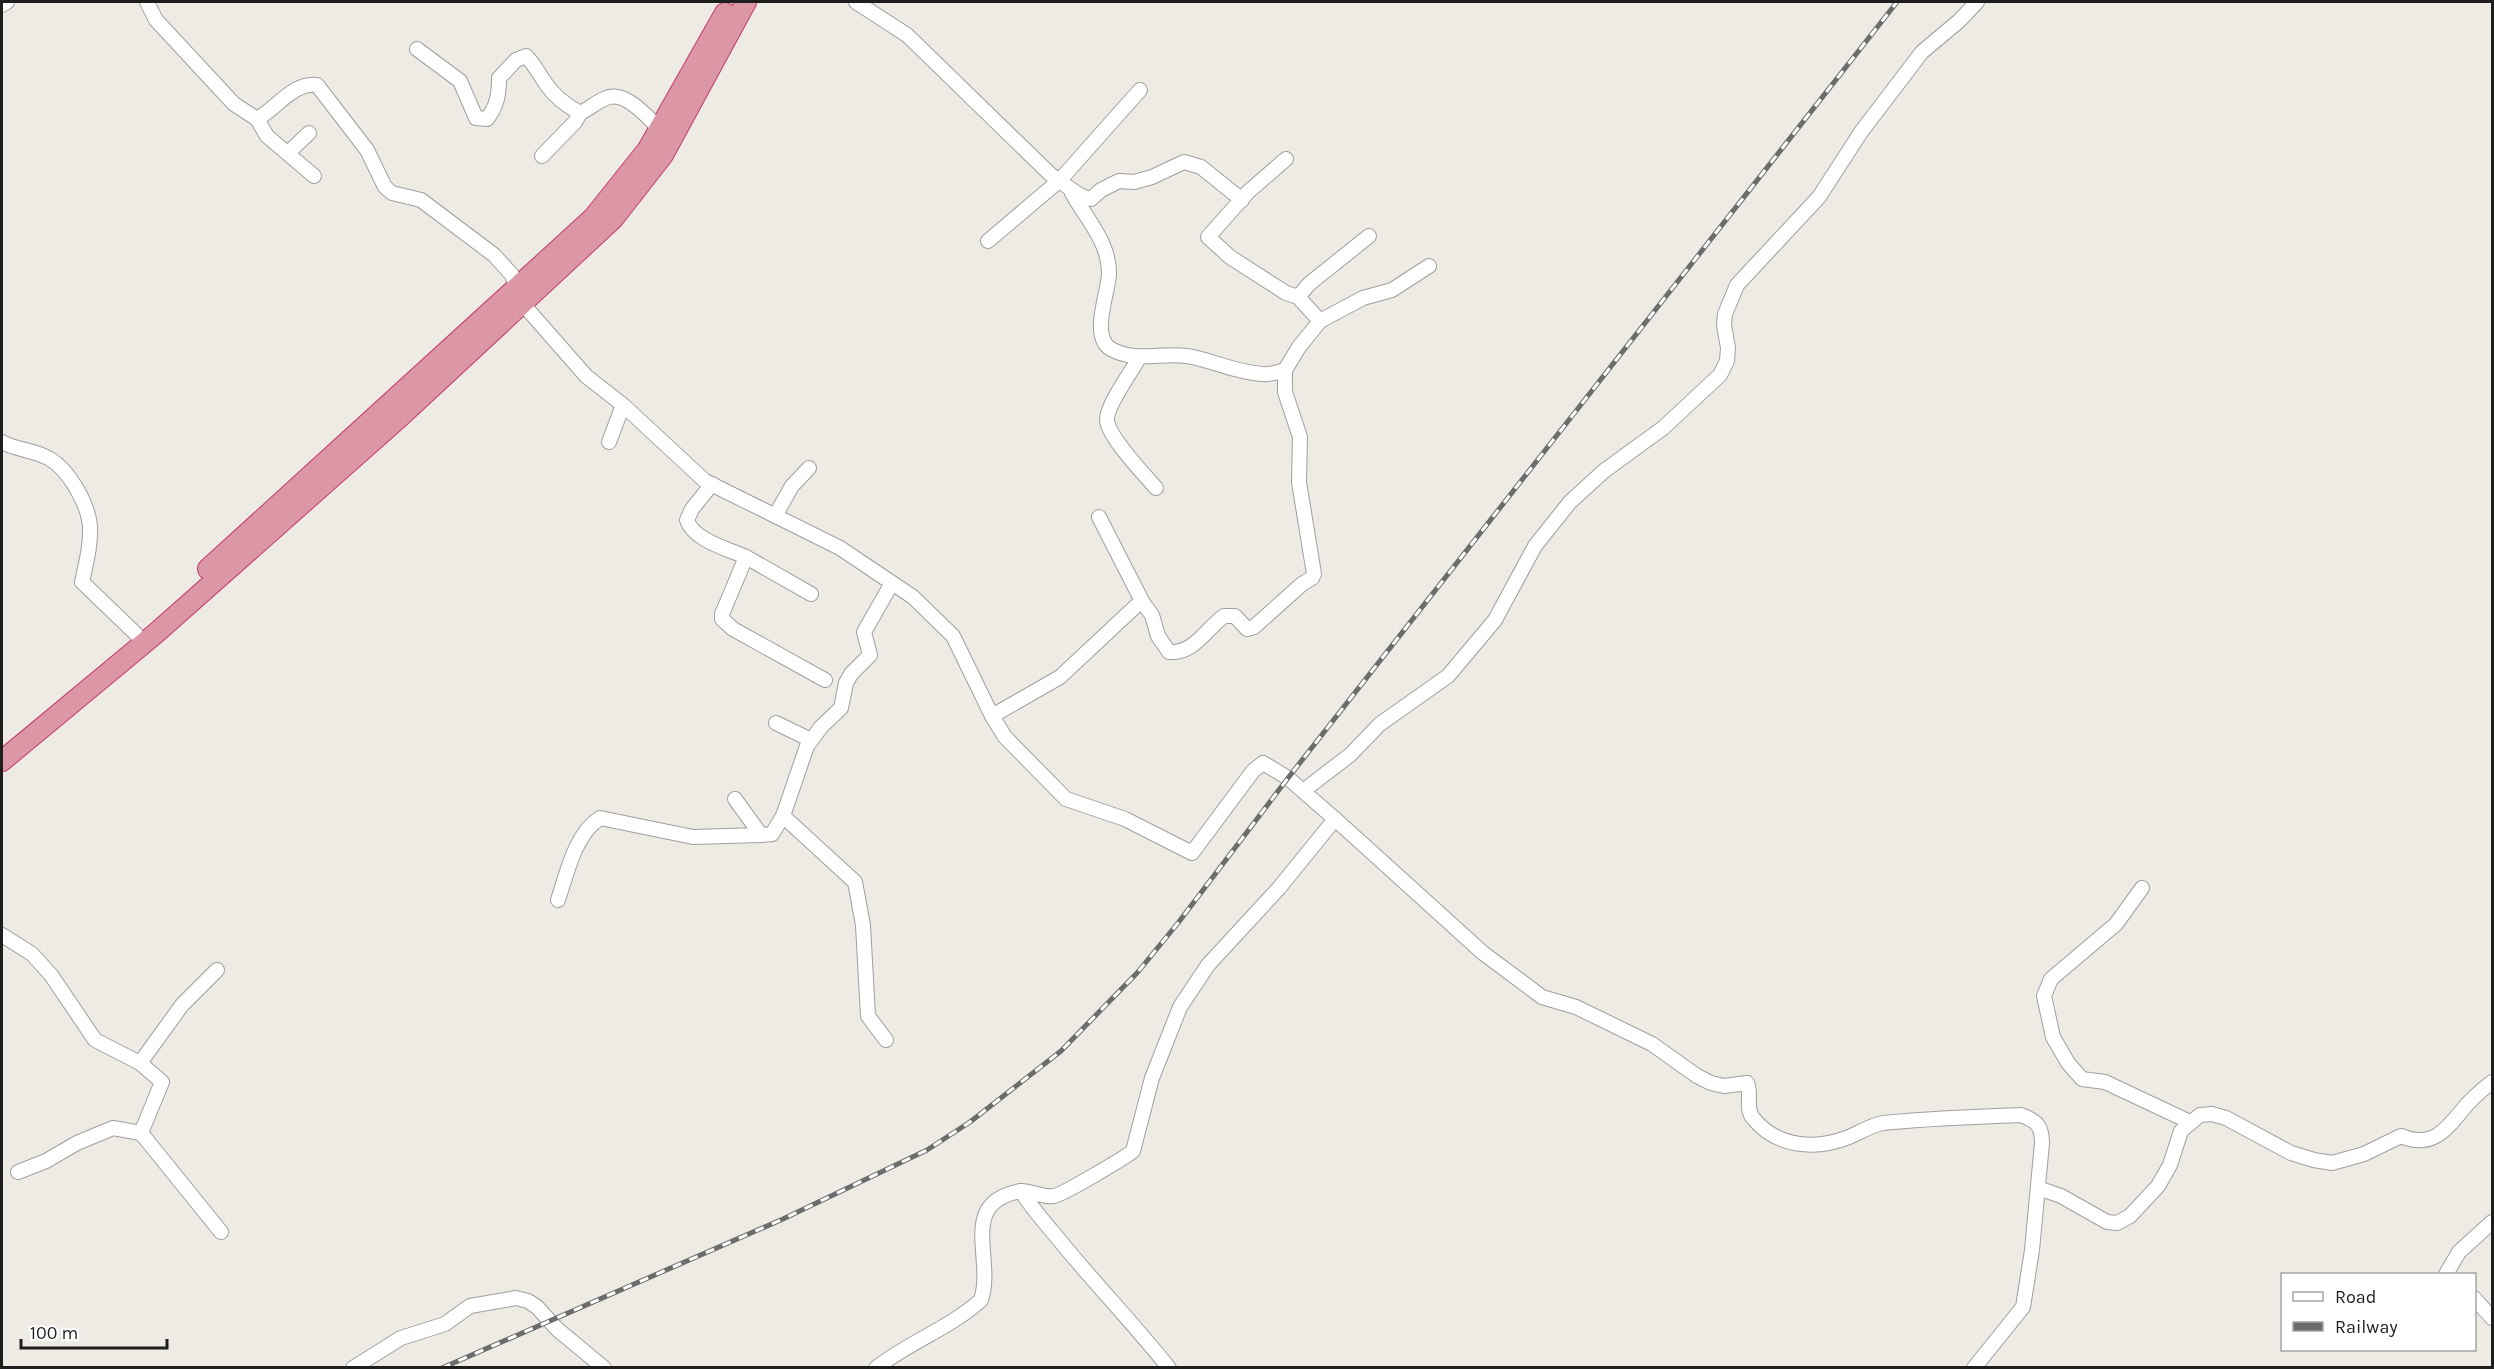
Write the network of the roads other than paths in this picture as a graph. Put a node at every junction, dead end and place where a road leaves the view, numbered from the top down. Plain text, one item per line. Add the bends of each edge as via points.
1 (7, 2) edge
2 (147, 2) edge
3 (731, 2) edge
4 (746, 2) edge
5 (856, 2) edge
6 (1977, 2) edge
7 (2, 5) edge
8 (417, 49) dead end
9 (1140, 90) dead end
10 (580, 113) junction
11 (257, 119) junction
12 (660, 129) junction
13 (309, 133) dead end
14 (288, 153) junction
15 (542, 156) dead end
16 (1286, 159) dead end
17 (314, 176) dead end
18 (1064, 183) junction
19 (1242, 200) junction
20 (1369, 236) dead end
21 (988, 241) dead end
22 (1429, 266) dead end
23 (520, 295) junction
24 (1298, 297) junction
25 (1320, 321) junction
26 (1139, 357) junction
27 (1285, 370) junction
28 (623, 405) junction
29 (2, 442) edge
30 (609, 442) dead end
31 (809, 468) dead end
32 (712, 484) junction
33 (1156, 488) dead end
34 (776, 516) junction
35 (1099, 517) dead end
36 (746, 557) junction
37 (892, 583) junction
38 (811, 594) dead end
39 (1143, 603) junction
40 (136, 634) junction
41 (825, 680) dead end
42 (992, 716) junction
43 (776, 723) dead end
44 (811, 740) junction
45 (2, 747) edge
46 (2, 761) edge
47 (1303, 791) junction
48 (735, 799) dead end
49 (783, 816) junction
50 (1335, 819) junction
51 (761, 835) junction
52 (2142, 888) dead end
53 (558, 900) dead end
54 (2, 934) edge
55 (217, 970) dead end
56 (886, 1040) dead end
57 (140, 1063) junction
58 (2493, 1082) edge
59 (2190, 1122) junction
60 (141, 1133) junction
61 (18, 1172) dead end
62 (2038, 1188) junction
63 (1022, 1191) junction
64 (2493, 1222) edge
65 (220, 1232) dead end
66 (2447, 1273) edge
67 (2476, 1299) edge
68 (2493, 1318) edge
69 (353, 1368) edge
70 (604, 1368) edge
71 (876, 1368) edge
72 (1169, 1368) edge
73 (1974, 1368) edge

1 - 7 street
2 - 11 street via 156,20 234,104
3 - 12 highway
4 - 23 highway via 663,155 613,219
5 - 18 street via 907,35 1051,175
6 - 47 street via 1922,51 1861,132 1819,198 1737,285 1725,314 1727,361 1720,375 1663,428 1604,471 1570,502 1535,546 1495,620 1448,676 1380,724 1350,755
8 - 10 street via 460,81 476,118 487,119 496,108 500,78 516,60 526,56 547,86
9 - 18 street
10 - 12 street via 614,96 627,101
10 - 15 street
11 - 14 street via 267,136
11 - 23 street via 296,89 317,85 366,150 385,187 392,193 421,200 494,255 512,274
12 - 23 highway via 593,218
13 - 14 street
14 - 17 street
16 - 19 street
18 - 19 street via 1083,198 1091,199 1119,181 1152,177 1184,162 1201,167
18 - 21 street
18 - 26 street via 1099,235 1107,256 1109,276 1103,301 1102,339 1108,348
19 - 24 street via 1208,237 1230,257
20 - 24 street
22 - 25 street via 1392,290 1362,298
23 - 28 street via 586,376
23 - 40 highway
23 - 46 highway via 401,416 155,634
24 - 25 street
25 - 27 street
26 - 27 street via 1185,356 1264,375
26 - 33 street via 1107,419 1130,459
27 - 39 street via 1285,392 1300,437 1299,482 1312,578 1254,627 1247,629 1235,616 1224,616 1181,653 1169,652
28 - 30 street
28 - 32 street
29 - 40 street via 48,458 69,476 90,523 82,582
31 - 34 street via 792,486
32 - 34 street
32 - 36 street via 692,509 687,520 689,526
34 - 37 street via 840,548
35 - 39 street
36 - 38 street
36 - 41 street via 722,619
37 - 42 street via 913,597 953,636
37 - 44 street via 864,632 870,655 846,683 841,708
39 - 42 street via 1060,677
40 - 45 highway
42 - 47 street via 1005,737 1066,799 1125,819 1192,854 1259,766 1276,769
43 - 44 street
44 - 49 street
47 - 50 street
48 - 51 street
49 - 51 street via 772,834
49 - 56 street via 855,882 863,925 867,1016
50 - 62 street via 1484,953 1542,997 1576,1007 1643,1039 1711,1083 1747,1083 1749,1111 1775,1137 1799,1145 1827,1145 1881,1124 2021,1115 2034,1119 2041,1130
50 - 63 street via 1272,896 1208,965 1180,1007 1152,1078 1133,1151 1056,1196
51 - 53 street via 693,837 600,818 590,824 571,859
52 - 59 street via 2116,924 2050,979 2044,996 2053,1037 2082,1079 2105,1082
54 - 57 street via 32,954 51,975 95,1040
55 - 57 street via 182,1005
57 - 60 street via 162,1082
58 - 59 street via 2465,1106 2455,1121 2427,1141 2401,1136 2364,1154 2332,1163 2291,1153 2226,1118 2200,1115
59 - 62 street via 2181,1131 2158,1186 2130,1216 2117,1223 2107,1222
60 - 61 street via 113,1128
60 - 65 street
62 - 73 street via 2024,1307
63 - 71 street via 996,1201 983,1219 980,1234 985,1277 981,1300 958,1320 912,1342
63 - 72 street via 1090,1278
64 - 66 street via 2459,1252
67 - 68 street
69 - 70 street via 401,1338 445,1324 471,1306 516,1298 537,1307

